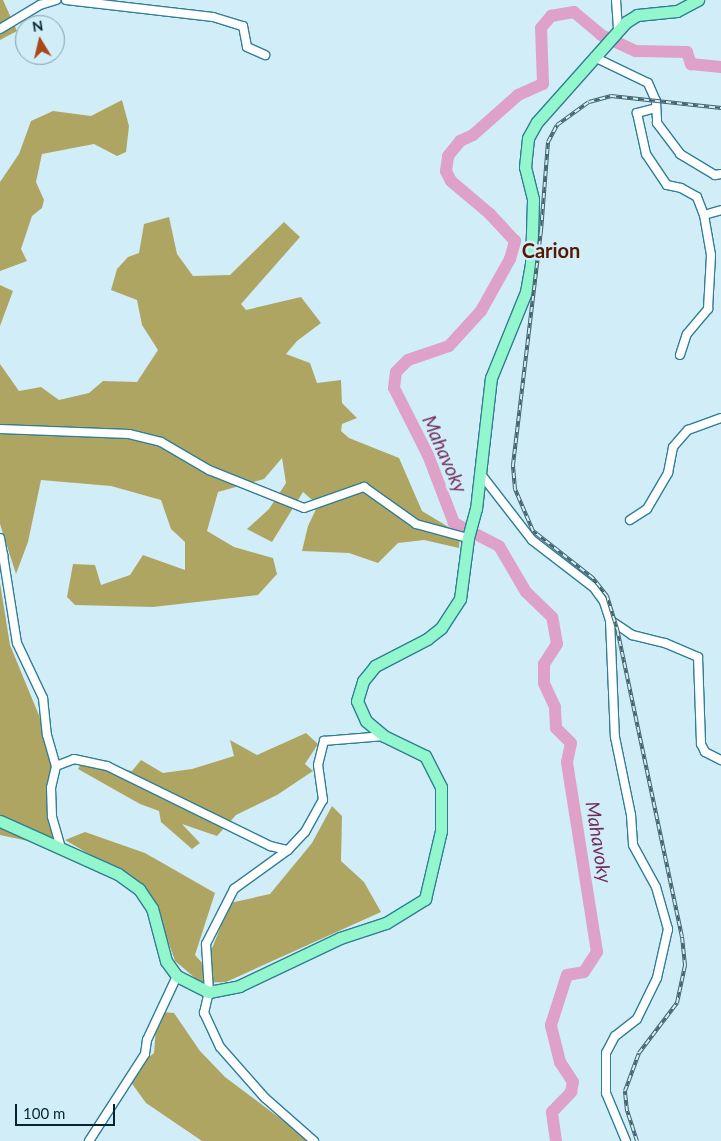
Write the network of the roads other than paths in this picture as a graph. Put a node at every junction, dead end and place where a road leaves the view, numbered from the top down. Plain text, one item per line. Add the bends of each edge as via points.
1 (56, 0) edge
2 (66, 0) edge
3 (616, 0) edge
4 (698, 0) edge
5 (0, 29) edge
6 (618, 29) junction
7 (597, 53) junction
8 (265, 55) dead end
9 (656, 108) junction
10 (721, 174) edge
11 (721, 210) edge
12 (704, 215) junction
13 (680, 355) dead end
14 (721, 418) edge
15 (0, 429) edge
16 (480, 473) junction
17 (630, 520) dead end
18 (0, 538) edge
19 (468, 538) junction
20 (2, 554) edge
21 (610, 620) junction
22 (384, 736) junction
23 (721, 760) edge
24 (56, 766) junction
25 (0, 821) edge
26 (61, 848) junction
27 (288, 850) junction
28 (177, 976) junction
29 (208, 992) junction
30 (90, 1141) edge
31 (314, 1141) edge
32 (626, 1141) edge

1 - 5 street via 40,5
2 - 8 street via 213,17 243,26 247,47
3 - 6 street
4 - 6 main road via 677,11 637,15
6 - 7 main road
7 - 9 street via 648,83
7 - 16 main road via 537,122 528,138 525,167 533,199 531,264 526,292 491,378
9 - 10 street via 657,123 680,154 715,175
9 - 12 street via 637,113 646,154 666,185 697,196
11 - 12 street
12 - 13 street via 711,255 708,309 687,334
14 - 17 street via 688,430 673,447 668,473 647,509
15 - 19 street via 129,434 153,440 209,470 304,508 364,487 416,524
16 - 19 main road via 476,509
16 - 21 street via 532,540 594,588 604,602
18 - 20 street
19 - 22 main road via 464,582 452,614 427,639 375,666 363,680 357,700 366,721
20 - 24 street via 17,643 43,698 47,735
21 - 23 street via 632,635 665,643 698,657 701,744 705,752
21 - 32 street via 615,737 634,845 656,887 668,929 657,978 636,1019 615,1036 606,1053 606,1093
22 - 27 street via 324,742 318,765 323,800 306,832
22 - 29 main road via 425,756 441,787 441,831 425,899 386,923 340,938 239,986
24 - 26 street via 51,788 52,816
24 - 27 street via 74,758 107,766 270,846
25 - 26 main road
26 - 28 main road via 118,874 139,889 152,908 166,960
27 - 29 street via 234,889 206,944
28 - 29 main road
28 - 30 street via 147,1040 145,1054
29 - 31 street via 204,1013 220,1047 265,1098

